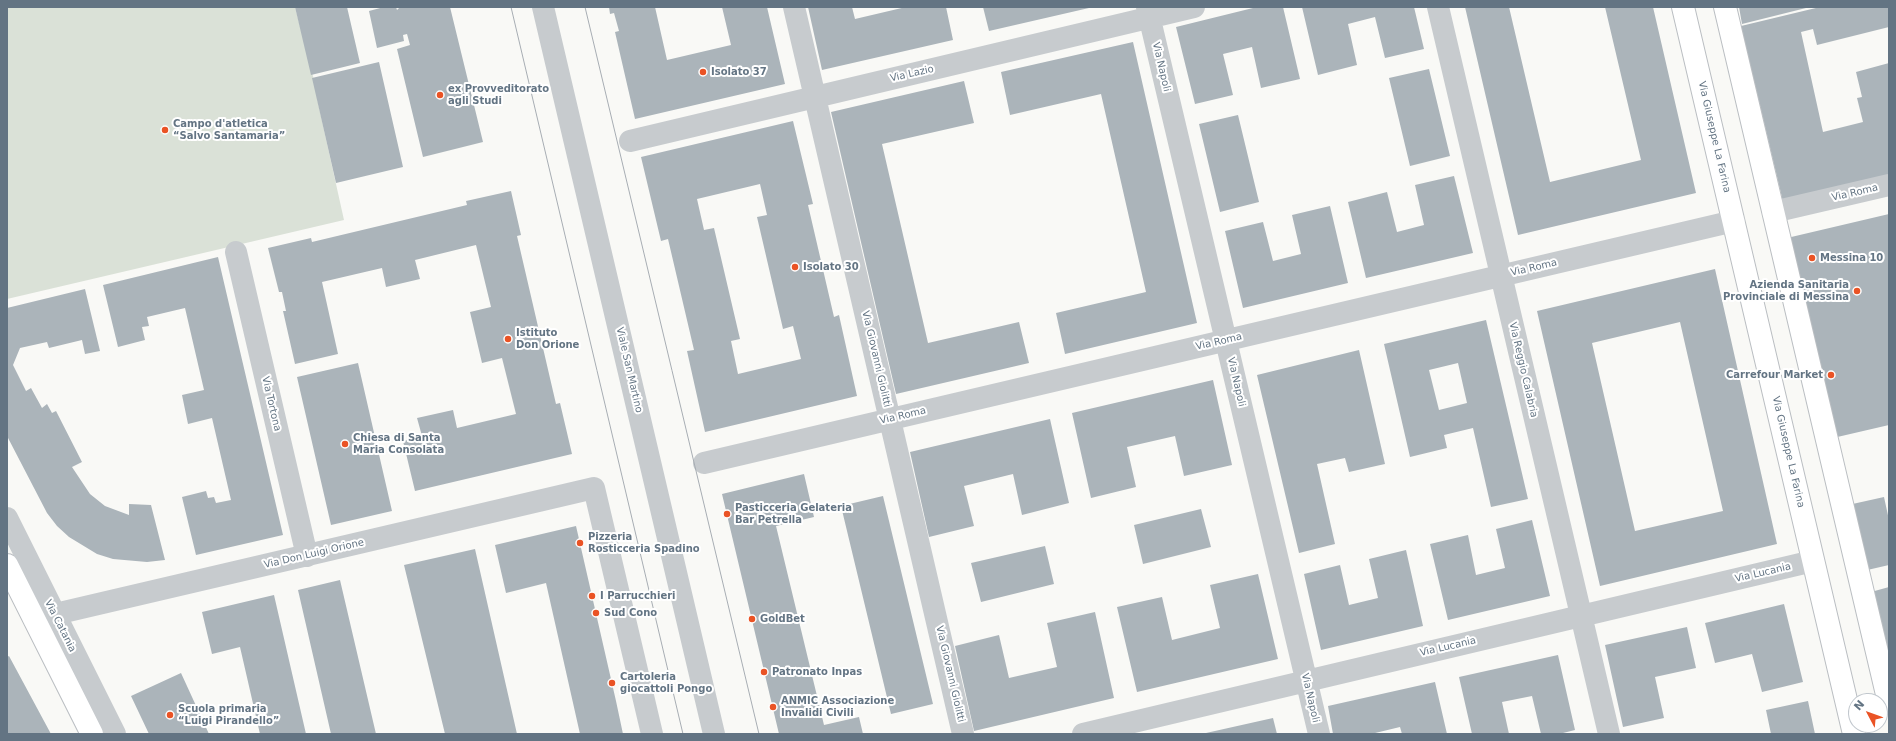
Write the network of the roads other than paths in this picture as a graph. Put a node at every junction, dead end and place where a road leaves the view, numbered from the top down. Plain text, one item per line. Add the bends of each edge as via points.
1 (543, 7) edge
2 (794, 7) edge
3 (1194, 7) edge
4 (1438, 7) edge
5 (1683, 7) edge
6 (1725, 7) edge
7 (1149, 12) edge
8 (815, 97) junction
9 (630, 141) dead end
10 (1889, 185) edge
11 (1773, 212) junction
12 (1734, 221) junction
13 (236, 252) dead end
14 (1501, 276) junction
15 (1226, 340) junction
16 (890, 419) junction
17 (704, 463) dead end
18 (7, 518) edge
19 (307, 556) junction
20 (1814, 561) junction
21 (7, 565) edge
22 (1581, 616) junction
23 (44, 617) junction
24 (1306, 681) junction
25 (1889, 703) edge
26 (92, 734) edge
27 (115, 734) edge
28 (652, 734) edge
29 (714, 734) edge
30 (963, 734) edge
31 (1083, 734) edge
32 (1319, 734) edge
33 (1609, 734) edge
34 (1854, 734) edge

1 - 29 street, Viale San Martino
2 - 8 street, Via Giovanni Giolitti
3 - 7 street, Via Lazio
4 - 14 street, Via Reggio Calabria
5 - 12 main road, Via Giuseppe La Farina
6 - 11 main road
7 - 8 street, Via Lazio
7 - 15 street, Via Napoli
8 - 9 street, Via Lazio
8 - 16 street, Via Giovanni Giolitti
10 - 11 street, Via Roma
11 - 25 main road
12 - 14 street, Via Roma
12 - 20 main road, Via Giuseppe La Farina
13 - 19 street, Via Tortona
14 - 15 street, Via Roma
14 - 22 street, Via Reggio Calabria
15 - 16 street, Via Roma
15 - 24 street, Via Napoli
16 - 17 street, Via Roma
16 - 30 street, Via Giovanni Giolitti
18 - 23 street, Via Catania
19 - 23 street, Via Don Luigi Orione
19 - 28 street, Via Don Luigi Orione via 594,488
20 - 22 street, Via Lucania
20 - 34 main road, Via Giuseppe La Farina
21 - 23 main road, Via Catania
22 - 24 street, Via Lucania
22 - 33 street, Via Reggio Calabria
23 - 26 main road, Via Catania
23 - 27 street, Via Catania
24 - 31 street, Via Lucania
24 - 32 street, Via Napoli

